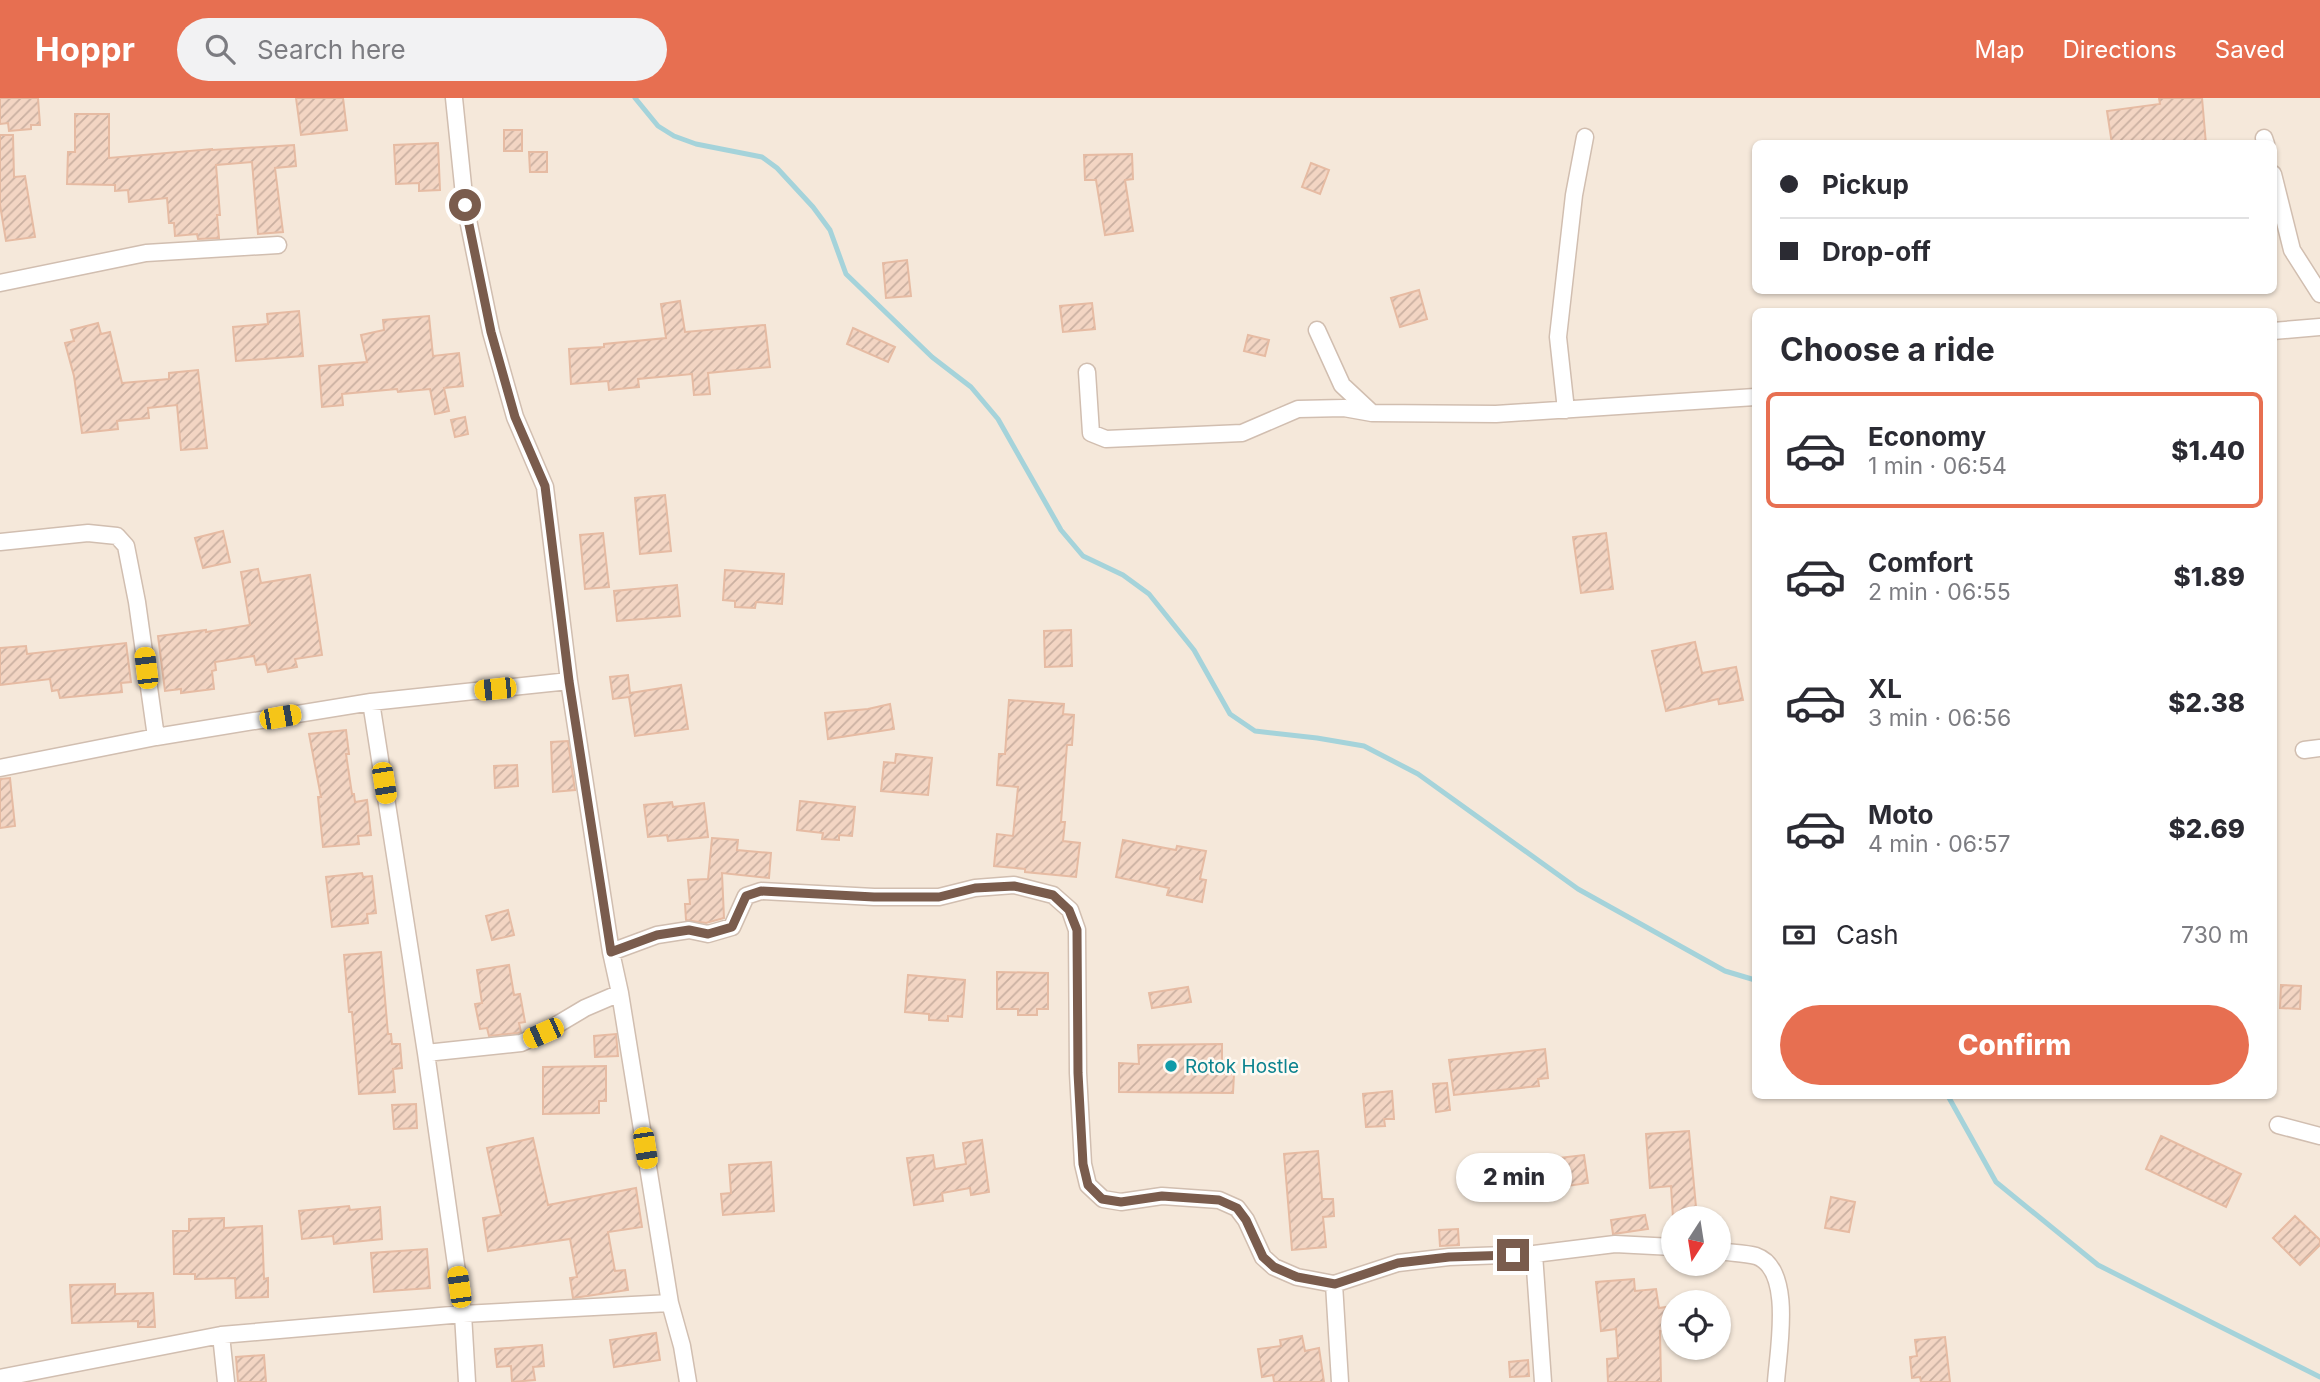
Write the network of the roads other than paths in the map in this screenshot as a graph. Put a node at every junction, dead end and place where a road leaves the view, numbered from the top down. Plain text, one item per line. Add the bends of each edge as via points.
1 (454, 98) edge
2 (1585, 137) dead end
3 (2277, 190) edge
4 (278, 245) dead end
5 (0, 283) edge
6 (2320, 294) edge
7 (2320, 327) edge
8 (1317, 330) dead end
9 (2277, 331) edge
10 (1087, 372) dead end
11 (1752, 397) edge
12 (1566, 410) junction
13 (1372, 413) junction
14 (0, 542) edge
15 (569, 681) junction
16 (371, 702) junction
17 (156, 737) junction
18 (0, 768) edge
19 (611, 952) junction
20 (620, 993) junction
21 (426, 1053) junction
22 (2278, 1125) dead end
23 (2320, 1136) edge
24 (1661, 1246) edge
25 (1731, 1253) edge
26 (1534, 1254) junction
27 (1335, 1284) junction
28 (670, 1303) junction
29 (463, 1314) junction
30 (221, 1335) junction
31 (0, 1378) edge
32 (226, 1382) edge
33 (467, 1382) edge
34 (688, 1382) edge
35 (1340, 1382) edge
36 (1543, 1382) edge
37 (1776, 1382) edge

1 - 15 street via 465,205 491,332 515,417 545,486
2 - 12 street via 1558,337
3 - 6 street via 2292,250
4 - 5 street via 146,253
7 - 9 street
8 - 13 street via 1342,385
10 - 13 street via 1091,433 1106,439 1242,433 1298,409
11 - 12 street
12 - 13 street
14 - 17 street via 88,533 117,536 126,546
15 - 16 street
15 - 19 street
16 - 17 street
16 - 21 street
17 - 18 street
19 - 20 street
19 - 27 street via 657,935 689,930 708,934 732,927 746,896 761,891 939,897 975,888 1014,886 1053,895 1069,910 1077,930 1078,1073 1088,1185 1102,1199 1121,1202 1162,1196 1219,1200 1237,1208 1263,1257 1274,1267
20 - 21 street via 521,1043
20 - 28 street
21 - 29 street
22 - 23 street
24 - 26 street via 1615,1244
25 - 37 street via 1758,1257 1775,1272 1781,1296
26 - 27 street via 1398,1263
26 - 36 street
27 - 35 street
28 - 29 street
28 - 34 street
29 - 30 street
29 - 33 street
30 - 31 street
30 - 32 street

